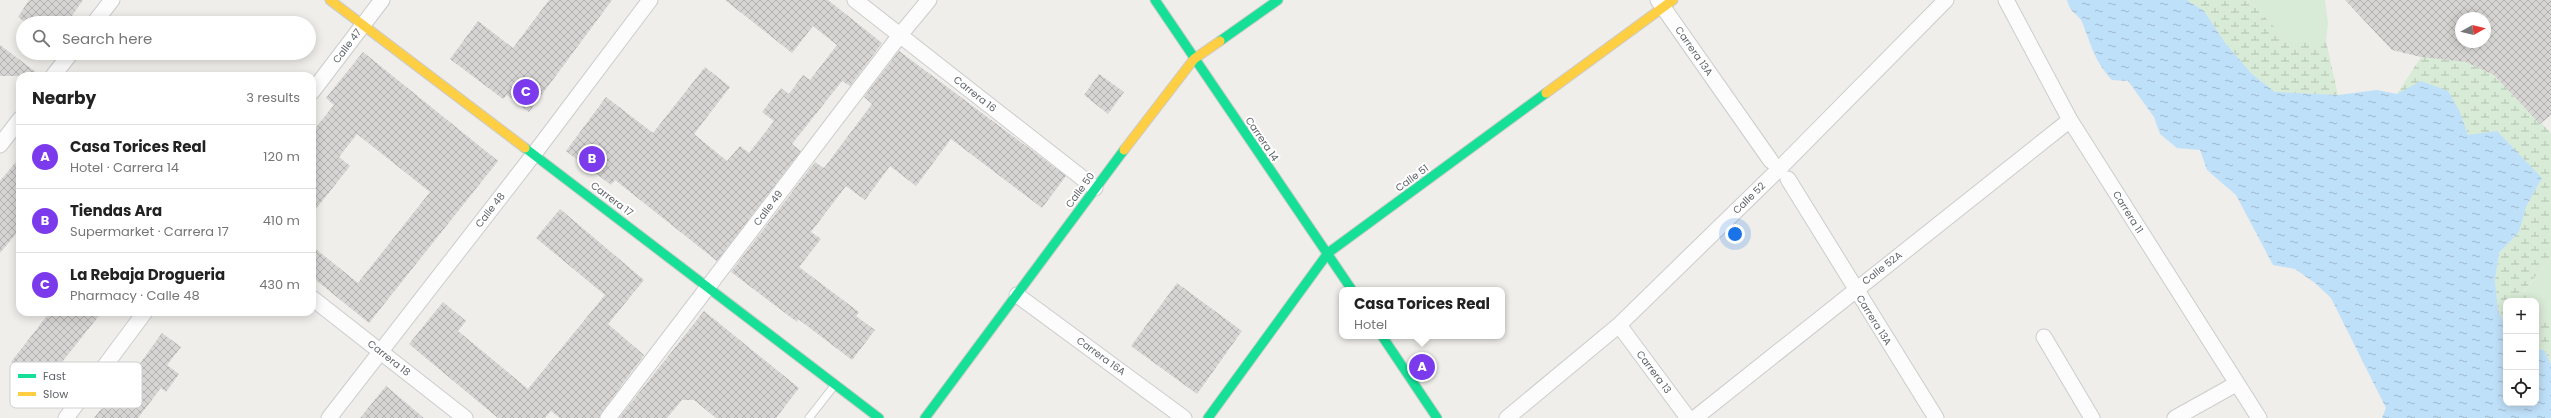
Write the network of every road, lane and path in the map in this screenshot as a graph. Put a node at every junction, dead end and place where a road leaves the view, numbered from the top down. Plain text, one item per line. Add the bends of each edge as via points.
1 (112, 0) edge
2 (330, 0) edge
3 (382, 0) edge
4 (650, 0) edge
5 (855, 0) edge
6 (929, 0) edge
7 (1155, 0) edge
8 (1278, 0) edge
9 (1946, 0) edge
10 (2006, 0) edge
11 (1665, 2) edge
12 (99, 16) edge
13 (363, 25) junction
14 (900, 35) junction
15 (1194, 59) junction
16 (66, 60) edge
17 (56, 72) edge
18 (316, 87) edge
19 (2070, 120) junction
20 (16, 124) edge
21 (0, 145) edge
22 (534, 154) junction
23 (1771, 161) dead end
24 (1788, 179) dead end
25 (1095, 188) junction
26 (1328, 253) junction
27 (708, 286) junction
28 (1350, 287) edge
29 (1855, 290) junction
30 (1017, 295) junction
31 (316, 301) edge
32 (142, 316) edge
33 (1619, 326) junction
34 (2044, 337) dead end
35 (1384, 339) edge
36 (380, 351) junction
37 (108, 362) edge
38 (836, 384) junction
39 (2236, 384) junction
40 (73, 408) edge
41 (1681, 415) edge
42 (66, 418) edge
43 (329, 418) edge
44 (465, 418) edge
45 (608, 418) edge
46 (810, 418) edge
47 (879, 418) edge
48 (925, 418) edge
49 (1184, 418) edge
50 (1208, 418) edge
51 (1437, 418) edge
52 (1507, 418) edge
53 (1695, 418) edge
54 (1936, 418) edge
55 (2092, 418) edge
56 (2175, 418) edge
57 (2260, 418) edge

1 - 12 street
2 - 13 street, Carrera 17
3 - 13 street, Calle 47
4 - 22 street, Calle 48
5 - 14 street, Carrera 16
6 - 14 street, Calle 49
7 - 15 street, Carrera 14
8 - 15 street, Calle 50
9 - 33 street, Calle 52
10 - 19 street, Carrera 11
11 - 23 street, Carrera 13A
11 - 26 street, Calle 51
13 - 18 street, Calle 47
13 - 22 street, Carrera 17
14 - 25 street, Carrera 16
14 - 27 street, Calle 49
15 - 25 street, Calle 50
15 - 26 street, Carrera 14
16 - 17 street
19 - 29 street, Calle 52A
19 - 39 street, Carrera 11
20 - 21 street
22 - 27 street, Carrera 17
22 - 36 street, Calle 48
24 - 29 street, Carrera 13A
25 - 30 street, Calle 50
26 - 28 street, Carrera 14
26 - 50 street, Calle 51
27 - 38 street, Carrera 17
27 - 45 street, Calle 49
29 - 53 street, Calle 52A
29 - 54 street, Carrera 13A
30 - 48 street, Calle 50
30 - 49 street, Carrera 16A
31 - 36 street, Carrera 18
32 - 37 street
33 - 41 street, Carrera 13
33 - 52 street, Calle 52
34 - 55 street
35 - 51 street
36 - 43 street, Calle 48
36 - 44 street, Carrera 18
38 - 46 lane
38 - 47 street, Carrera 17
39 - 56 street
39 - 57 street, Carrera 11
40 - 42 street

